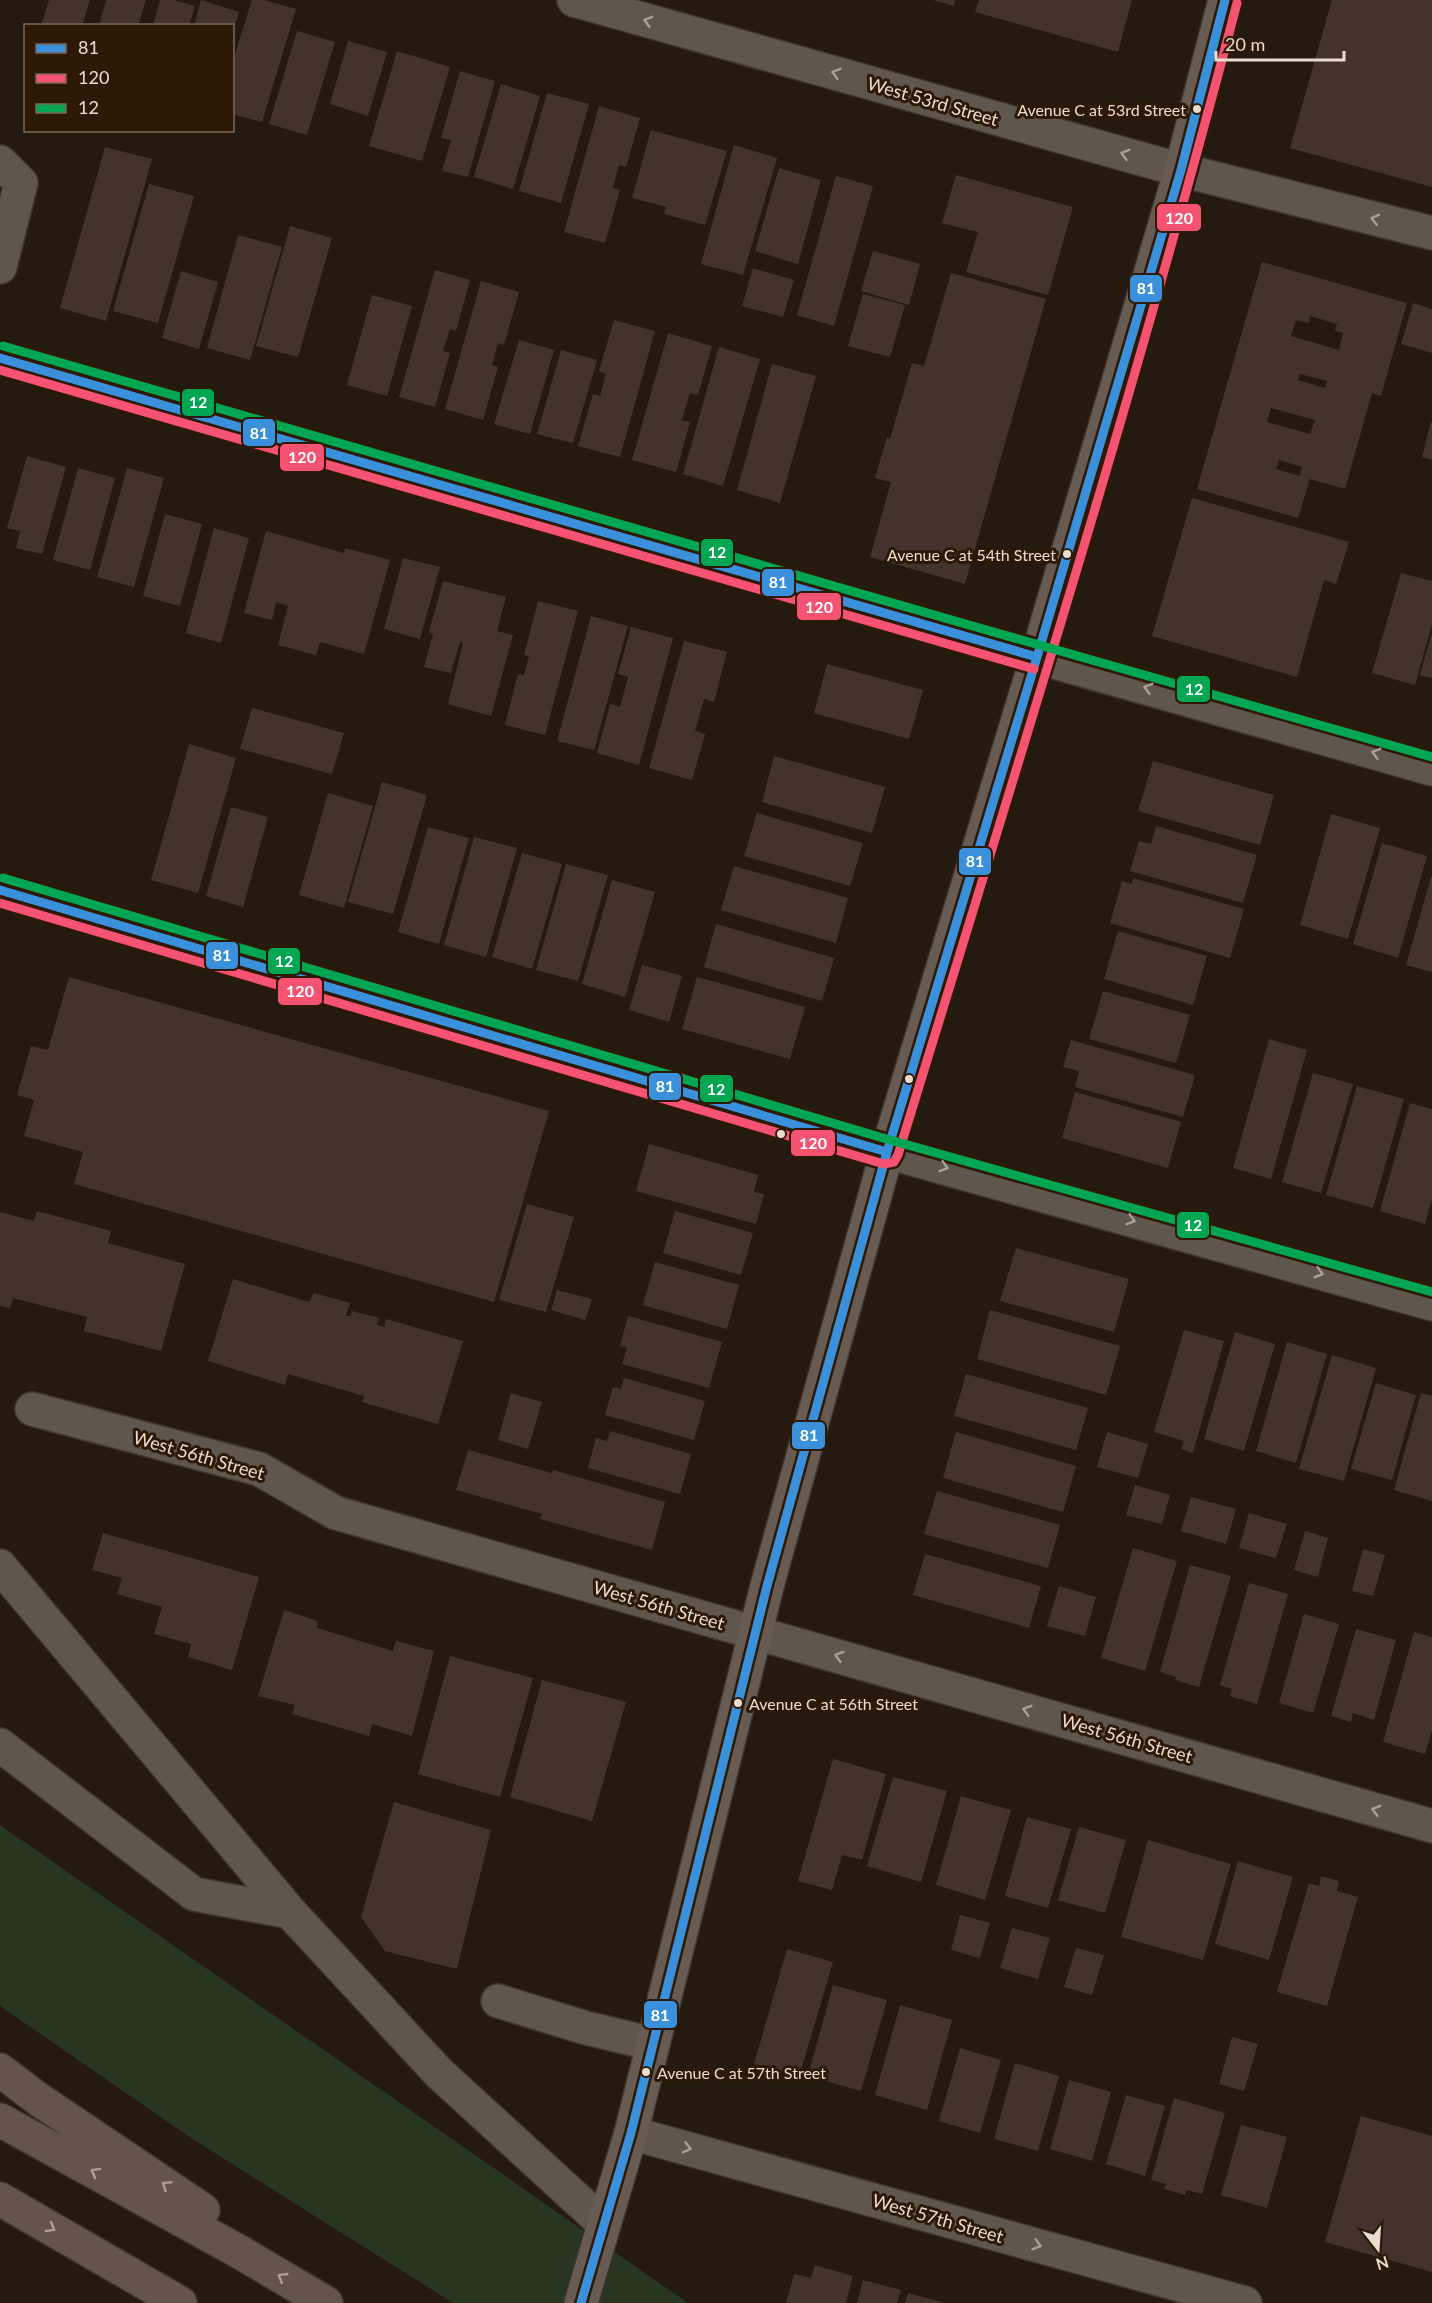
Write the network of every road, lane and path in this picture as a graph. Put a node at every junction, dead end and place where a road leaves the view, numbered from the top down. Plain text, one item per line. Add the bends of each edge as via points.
1 (574, 0) edge
2 (1225, 0) edge
3 (0, 162) edge
4 (1181, 170) junction
5 (1432, 233) edge
6 (0, 267) edge
7 (0, 358) edge
8 (1038, 657) junction
9 (1432, 769) edge
10 (0, 890) edge
11 (887, 1152) junction
12 (1432, 1304) edge
13 (32, 1408) dead end
14 (0, 1566) edge
15 (756, 1632) junction
16 (0, 1745) edge
17 (1432, 1826) edge
18 (290, 1912) junction
19 (498, 2001) dead end
20 (653, 2044) junction
21 (0, 2070) edge
22 (0, 2120) edge
23 (631, 2133) junction
24 (0, 2199) edge
25 (603, 2223) junction
26 (238, 2251) junction
27 (180, 2303) edge
28 (326, 2303) edge
29 (581, 2303) edge
30 (1245, 2303) edge

4 -> 1 street, West 53rd Street
2 - 4 main road
3 - 6 street via 21,183
5 -> 4 street, West 53rd Street
4 - 8 main road
7 - 8 street
9 -> 8 street
8 - 11 main road
10 - 11 street
11 -> 12 street
11 - 15 main road
13 - 15 street, West 56th Street via 259,1469 336,1513
14 - 18 street
17 -> 15 street, West 56th Street
15 - 20 main road
16 - 18 street via 194,1894
18 - 25 street via 439,2073
19 - 20 street
20 - 23 main road
26 -> 21 highway via 220,2221
26 -> 22 highway
23 - 25 main road
23 -> 30 street, West 57th Street
24 -> 27 highway
25 - 29 main road
28 -> 26 highway

